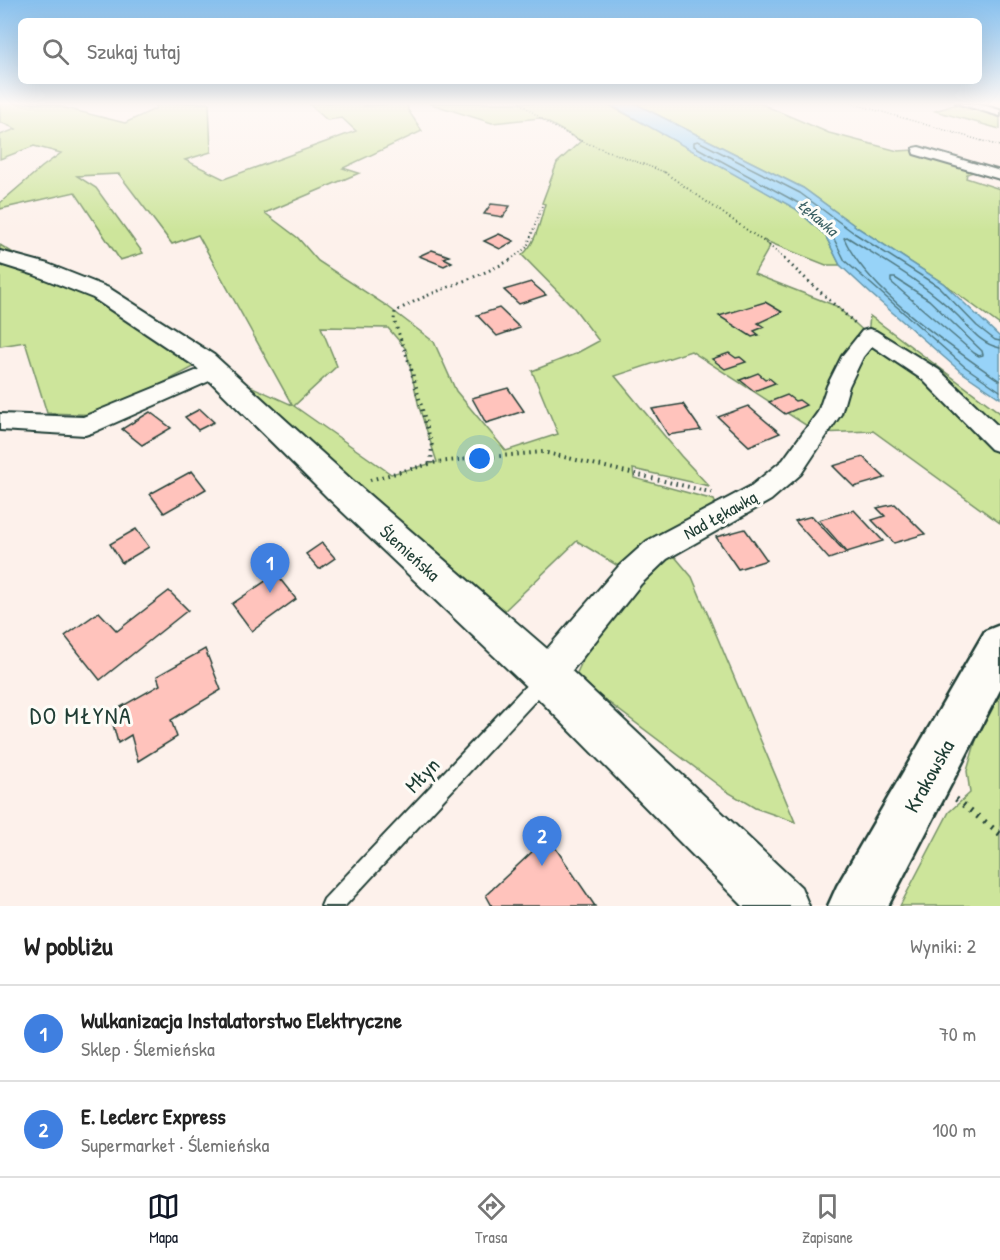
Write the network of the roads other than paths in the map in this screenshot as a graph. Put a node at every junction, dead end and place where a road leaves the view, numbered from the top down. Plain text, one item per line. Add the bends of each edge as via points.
1 (919, 151) dead end
2 (1000, 175) edge
3 (0, 257) edge
4 (215, 370) junction
5 (0, 422) edge
6 (1000, 443) edge
7 (1000, 646) edge
8 (546, 676) junction
9 (331, 906) edge
10 (782, 906) edge
11 (857, 906) edge

1 - 2 street
3 - 4 street, Ślemieńska via 101,293
4 - 5 street via 85,426
4 - 8 street, Ślemieńska
6 - 8 street, Nad Łękawką via 931,375 861,346 838,386 829,414 792,467 740,506 657,550 630,575
7 - 11 main road, Krakowska
8 - 9 lane, Młyn
8 - 10 street, Ślemieńska

